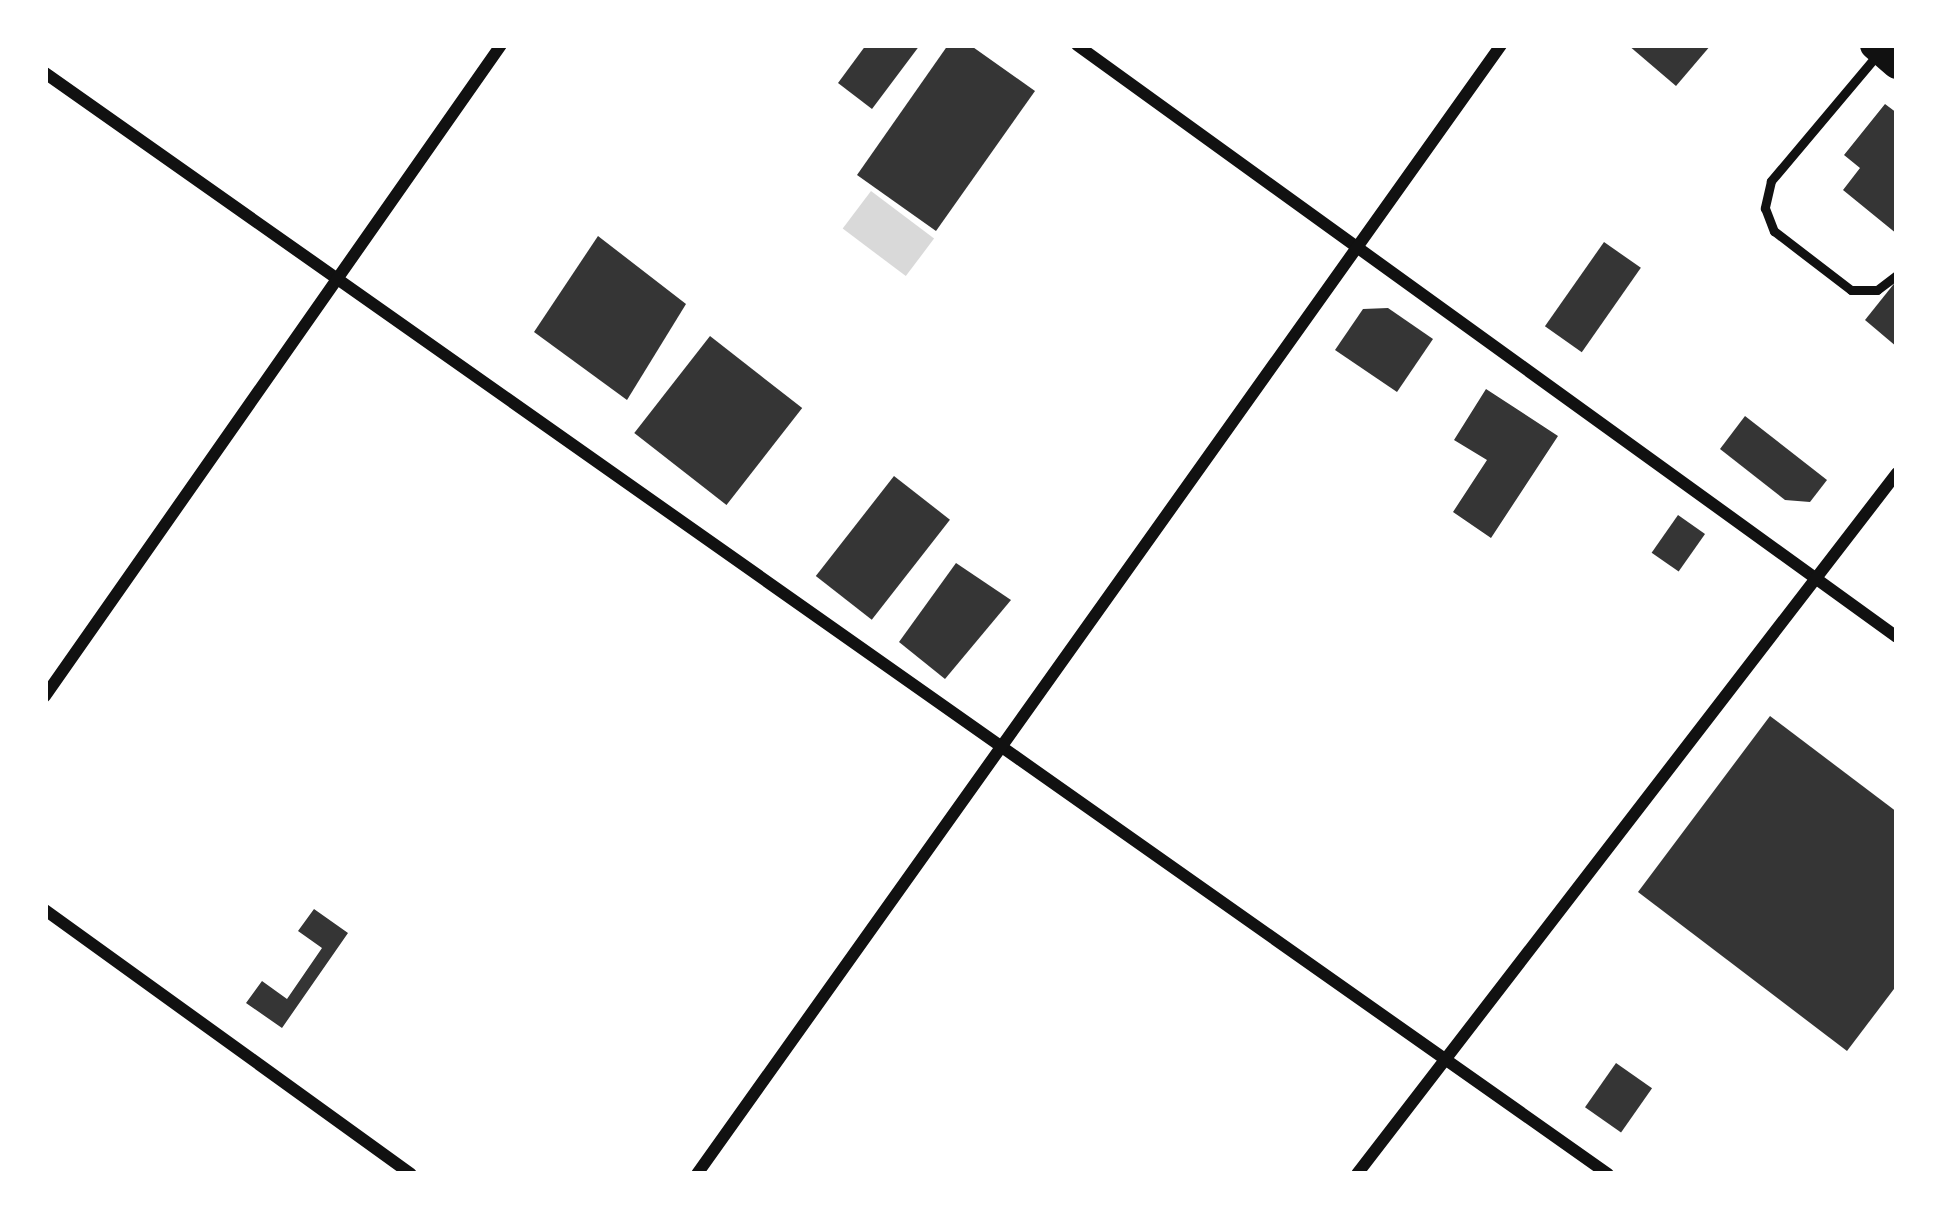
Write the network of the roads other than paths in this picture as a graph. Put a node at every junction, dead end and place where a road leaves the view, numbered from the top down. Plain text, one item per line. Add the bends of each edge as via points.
1 (501, 45) edge
2 (1077, 45) edge
3 (1501, 45) edge
4 (1884, 53) edge
5 (45, 73) edge
6 (1354, 250) junction
7 (1897, 275) edge
8 (339, 279) junction
9 (1897, 473) edge
10 (1816, 584) junction
11 (1897, 637) edge
12 (45, 696) edge
13 (999, 745) junction
14 (45, 910) edge
15 (1446, 1058) junction
16 (411, 1174) edge
17 (697, 1174) edge
18 (1357, 1174) edge
19 (1607, 1174) edge

1 - 8 street
2 - 6 street
3 - 6 street
4 - 7 lane via 1771,181 1765,208 1774,231 1851,290 1877,290
5 - 8 street
6 - 10 street
6 - 13 street
8 - 12 street
8 - 13 street
9 - 10 street
10 - 11 street
10 - 15 street
13 - 15 street
13 - 17 street
14 - 16 street
15 - 18 street
15 - 19 street

